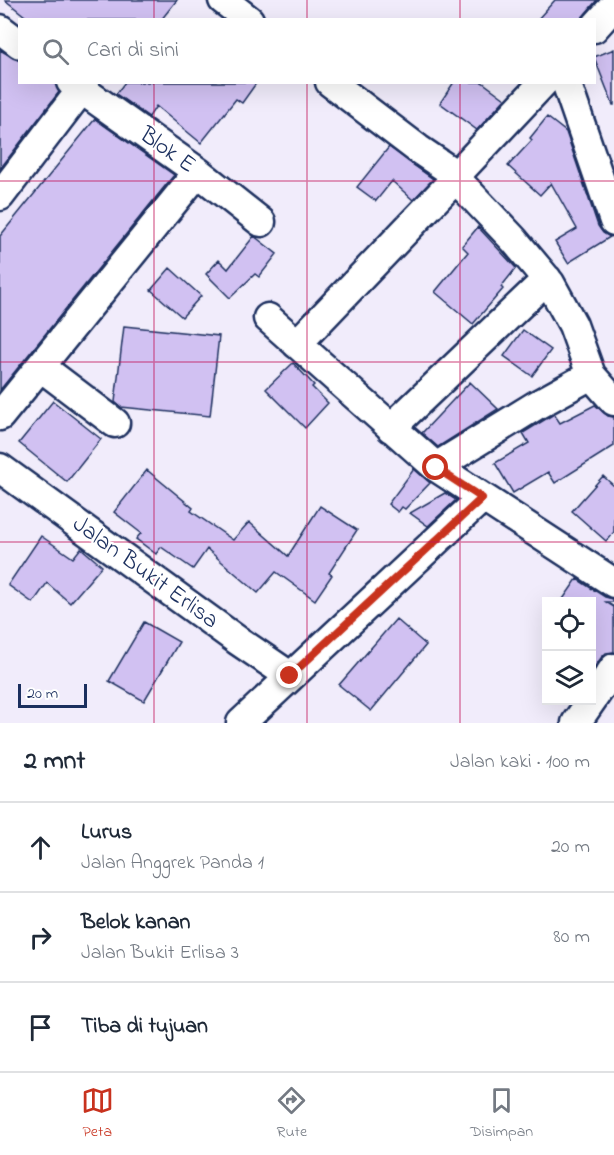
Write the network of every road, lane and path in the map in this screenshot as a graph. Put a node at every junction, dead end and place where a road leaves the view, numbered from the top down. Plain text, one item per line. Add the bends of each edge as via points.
1 (223, 0) edge
2 (614, 6) edge
3 (246, 18) edge
4 (596, 26) edge
5 (0, 29) edge
6 (18, 42) edge
7 (333, 84) edge
8 (542, 84) edge
9 (567, 84) edge
10 (76, 86) edge
11 (198, 172) junction
12 (458, 176) junction
13 (0, 196) edge
14 (614, 221) edge
15 (261, 222) dead end
16 (547, 279) junction
17 (268, 318) dead end
18 (297, 344) junction
19 (41, 367) junction
20 (591, 375) junction
21 (614, 401) edge
22 (0, 416) edge
23 (115, 423) dead end
24 (391, 428) junction
25 (0, 468) edge
26 (436, 468) junction
27 (482, 498) junction
28 (614, 583) edge
29 (614, 668) edge
30 (290, 676) junction
31 (241, 723) edge
32 (576, 723) edge

1 - 3 street
2 - 4 street
5 - 6 street
7 - 12 street
8 - 12 street
9 - 14 street
10 - 11 street, Blok E
10 - 13 street
11 - 15 street, Blok E
11 - 19 street
12 - 16 street
12 - 18 street
16 - 20 street via 573,325
16 - 24 street
17 - 18 street
18 - 24 street
19 - 22 street
19 - 23 street
20 - 21 street
20 - 26 street
24 - 26 street
25 - 30 street, Jalan Bukit Erlisa
26 - 27 street
27 - 28 street
27 - 30 street
29 - 32 street
30 - 31 street

